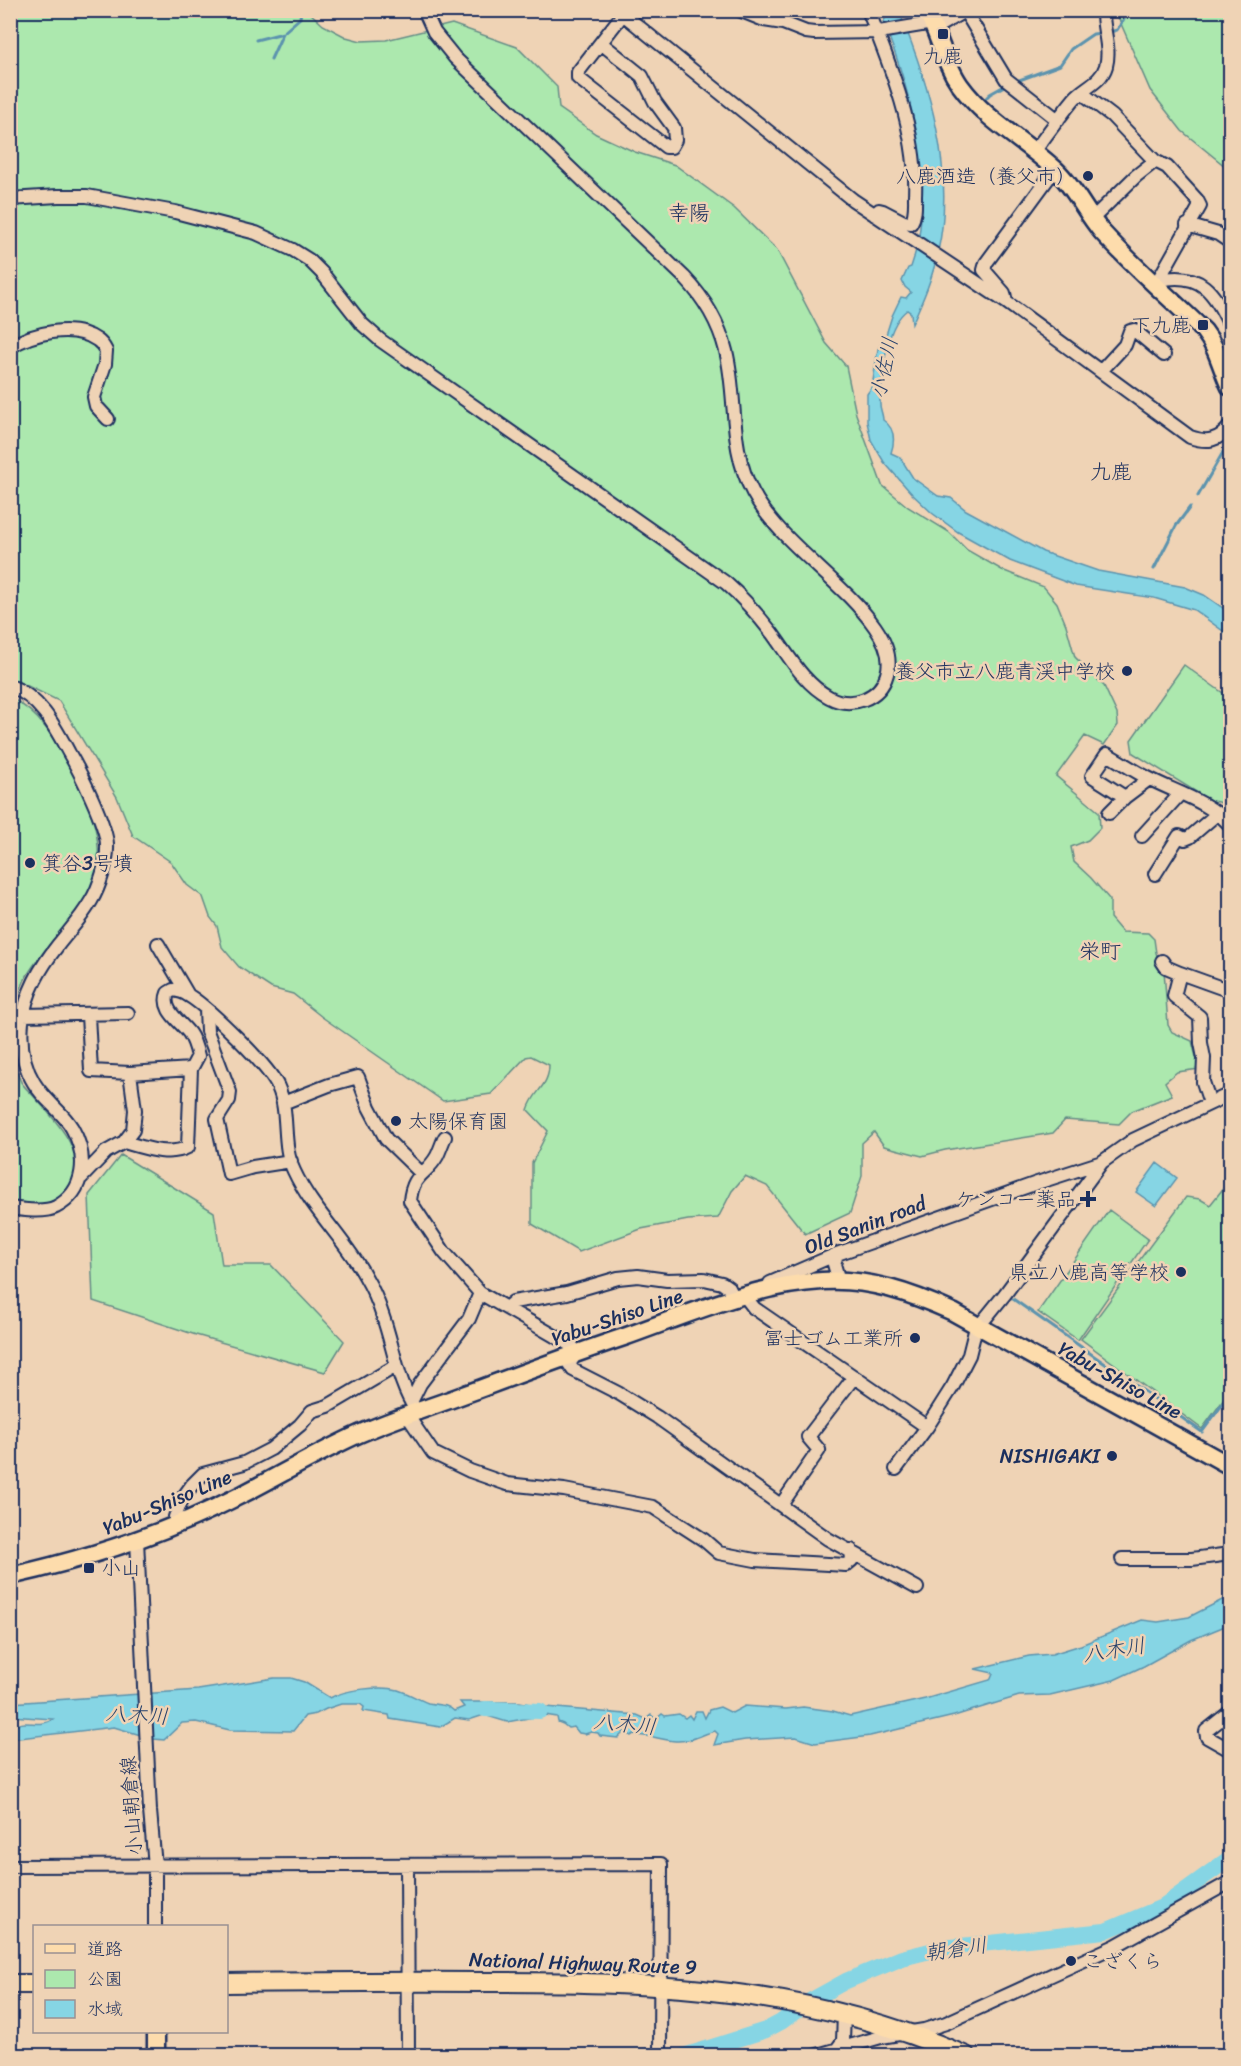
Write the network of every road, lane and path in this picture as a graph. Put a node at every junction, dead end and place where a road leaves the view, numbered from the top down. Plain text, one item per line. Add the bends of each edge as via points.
1 (424, 10) edge
2 (739, 10) edge
3 (868, 10) edge
4 (1103, 10) edge
5 (966, 11) edge
6 (620, 12) edge
7 (931, 21) edge
8 (878, 32) junction
9 (601, 43) junction
10 (1082, 93) junction
11 (1058, 120) junction
12 (1034, 152) junction
13 (1155, 161) junction
14 (1055, 169) junction
15 (10, 199) edge
16 (875, 215) junction
17 (1092, 219) junction
18 (1187, 225) junction
19 (1230, 242) edge
20 (1158, 282) junction
21 (1005, 302) junction
22 (1226, 304) edge
23 (1230, 325) edge
24 (10, 347) edge
25 (1164, 355) dead end
26 (1101, 371) junction
27 (1229, 378) edge
28 (108, 419) dead end
29 (1230, 426) edge
30 (10, 686) edge
31 (1149, 779) junction
32 (1181, 792) junction
33 (1125, 797) junction
34 (1109, 813) dead end
35 (1218, 813) junction
36 (1230, 825) edge
37 (1142, 836) dead end
38 (1155, 874) dead end
39 (158, 944) dead end
40 (1162, 961) dead end
41 (1180, 973) junction
42 (1230, 991) edge
43 (188, 995) junction
44 (206, 1010) junction
45 (128, 1013) dead end
46 (23, 1015) junction
47 (88, 1015) junction
48 (191, 1069) junction
49 (130, 1073) junction
50 (1230, 1094) edge
51 (283, 1103) junction
52 (1210, 1104) junction
53 (445, 1137) dead end
54 (124, 1142) junction
55 (291, 1161) junction
56 (1102, 1162) junction
57 (421, 1173) junction
58 (81, 1178) junction
59 (10, 1208) edge
60 (837, 1254) junction
61 (839, 1281) junction
62 (480, 1293) junction
63 (739, 1297) junction
64 (506, 1308) junction
65 (979, 1326) junction
66 (576, 1354) junction
67 (396, 1366) junction
68 (854, 1377) junction
69 (412, 1410) junction
70 (927, 1427) junction
71 (1230, 1466) edge
72 (897, 1469) dead end
73 (781, 1505) junction
74 (177, 1524) junction
75 (138, 1539) junction
76 (851, 1550) junction
77 (1230, 1554) edge
78 (1122, 1559) dead end
79 (10, 1576) edge
80 (917, 1588) dead end
81 (1230, 1712) edge
82 (1229, 1748) edge
83 (10, 1866) edge
84 (155, 1866) junction
85 (407, 1866) junction
86 (1230, 1882) edge
87 (155, 1925) edge
88 (408, 1981) junction
89 (228, 1983) edge
90 (10, 1984) edge
91 (33, 1984) edge
92 (662, 1985) junction
93 (844, 2014) junction
94 (156, 2033) edge
95 (906, 2033) junction
96 (837, 2049) junction
97 (156, 2055) edge
98 (408, 2055) edge
99 (660, 2055) edge
100 (814, 2055) edge
101 (966, 2055) edge

1 - 15 street via 434,32 455,58 684,277 708,308 726,351 737,450 753,494 771,519 874,625 887,650 887,674 865,700 842,702 819,691 726,583 380,340 362,324 322,273 293,250 256,233 175,212 87,196
2 - 8 street via 806,32
3 - 8 street
4 - 10 street via 1108,45 1106,66 1101,77
5 - 7 street
5 - 11 street via 1006,79
6 - 9 street
6 - 16 street
7 - 8 street
7 - 12 main road via 946,60 970,99
8 - 16 street via 906,118 916,186 915,217 911,223 879,210
9 - 9 street via 578,72 578,78 670,147 675,140 674,128 642,76
10 - 11 street
10 - 13 street via 1118,121
11 - 12 street
12 - 14 main road
13 - 17 street
13 - 18 street via 1167,167 1197,200 1200,206
14 - 17 main road
14 - 21 street via 986,263 984,270 1004,293
16 - 21 street
17 - 20 main road
18 - 19 street via 1218,234
18 - 20 street
20 - 22 street via 1173,278 1197,281
20 - 27 main road via 1209,337
21 - 26 street
22 - 23 street
24 - 28 street via 32,336 58,331 76,332 97,340 106,351 94,396 96,406
25 - 26 street via 1134,330 1130,331 1125,345
26 - 29 street via 1201,441 1218,438
30 - 46 street via 33,700 56,729 99,817 107,844 97,891 45,963 26,1000
31 - 32 street
31 - 33 street
31 - 33 street via 1107,754 1092,776
32 - 35 street
32 - 37 street
33 - 34 street
35 - 36 street
35 - 38 street via 1190,837 1179,836
39 - 43 street
40 - 41 street
41 - 42 street
41 - 52 street via 1174,996 1200,1017 1203,1082
43 - 44 street
43 - 48 street via 173,990 165,999 168,1009 194,1041 198,1056
44 - 51 street via 255,1056 278,1086
44 - 55 street via 207,1031 230,1092 217,1119 229,1174
45 - 47 street
46 - 47 street
46 - 58 street via 26,1067 80,1143
47 - 49 street via 91,1071
48 - 49 street
48 - 54 street via 188,1147 179,1152
49 - 54 street via 135,1110 133,1130
50 - 52 street, Old Sanin road
51 - 55 street
51 - 57 street via 358,1077 386,1139
52 - 56 street, Old Sanin road via 1133,1140
53 - 57 street via 436,1158
54 - 58 street via 106,1152
55 - 67 street via 310,1199 365,1276 382,1314
56 - 60 street, Old Sanin road
56 - 65 street
57 - 62 street via 412,1188 410,1202 444,1252
58 - 59 street via 72,1195 55,1207
60 - 61 street via 834,1264
60 - 63 street, Old Sanin road
61 - 63 main road, Yabu-Shiso Line via 787,1285
61 - 65 main road, Yabu-Shiso Line via 886,1286 918,1296
62 - 64 street
62 - 69 street via 469,1319 420,1384
63 - 64 street via 722,1283 704,1279 638,1276 513,1302
63 - 66 main road, Yabu-Shiso Line
63 - 68 street
64 - 66 street via 572,1346
65 - 70 street via 969,1355
65 - 71 main road, Yabu-Shiso Line
66 - 69 main road, Yabu-Shiso Line
66 - 73 street via 569,1364 573,1370 657,1417
67 - 69 street
67 - 74 street via 328,1406 312,1411 271,1449 244,1463 203,1474 182,1499 175,1517
68 - 70 street
68 - 73 street via 808,1437 819,1450
69 - 74 main road, Yabu-Shiso Line
69 - 76 street via 432,1453 470,1472 507,1484 564,1490 653,1508 719,1553 755,1560 846,1565 852,1560
70 - 72 street
73 - 76 street via 828,1539
74 - 75 main road, Yabu-Shiso Line
75 - 79 main road, Yabu-Shiso Line
75 - 84 street, 小山朝倉線
76 - 80 street
77 - 78 street via 1192,1559
81 - 82 street via 1206,1731 1207,1737
83 - 84 street
84 - 85 street
84 - 87 street, 小山朝倉線
85 - 88 street
85 - 92 street via 661,1864
86 - 95 street via 1115,1946 946,2023
88 - 89 highway, National Highway Route 9
88 - 92 highway, National Highway Route 9
88 - 98 street
90 - 91 highway
92 - 93 highway, National Highway Route 9 via 726,1991
92 - 99 street
93 - 95 highway, National Highway Route 9
93 - 96 street via 843,2041
94 - 97 main road
95 - 96 street
95 - 101 highway, National Highway Route 9
96 - 100 street

